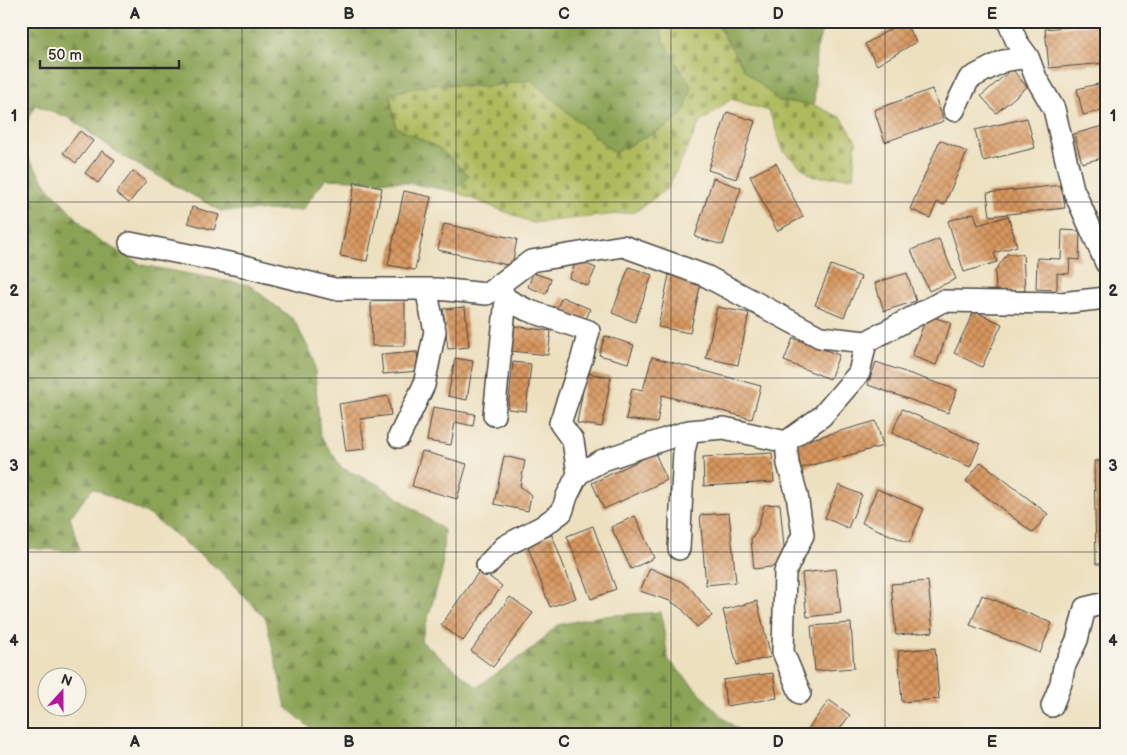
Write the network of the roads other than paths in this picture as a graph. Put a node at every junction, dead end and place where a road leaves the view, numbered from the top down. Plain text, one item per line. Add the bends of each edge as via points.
1 (1008, 21) edge
2 (1028, 57) junction
3 (954, 110) dead end
4 (130, 243) dead end
5 (1106, 263) edge
6 (426, 289) junction
7 (502, 292) junction
8 (1106, 298) edge
9 (866, 342) junction
10 (494, 416) dead end
11 (689, 431) junction
12 (399, 437) dead end
13 (786, 442) junction
14 (578, 474) junction
15 (679, 548) dead end
16 (487, 565) dead end
17 (1106, 603) edge
18 (800, 693) dead end
19 (1052, 706) dead end

1 - 2 street
2 - 3 street via 1003,61 969,79
2 - 5 street via 1054,109 1073,189
4 - 6 street via 334,288
6 - 7 street via 487,294
6 - 12 street via 435,331 424,385
7 - 9 street via 531,261 623,246 706,276 820,337
7 - 10 street
7 - 14 street via 528,310 589,331 560,423 573,441
8 - 9 street via 1061,303 943,300
9 - 13 street via 859,373 822,416
11 - 13 street via 724,428
11 - 14 street via 603,460
11 - 15 street via 684,451
13 - 18 street via 803,535 785,572 783,652
14 - 16 street via 562,512 505,546
17 - 19 street via 1085,608 1077,640 1064,667

